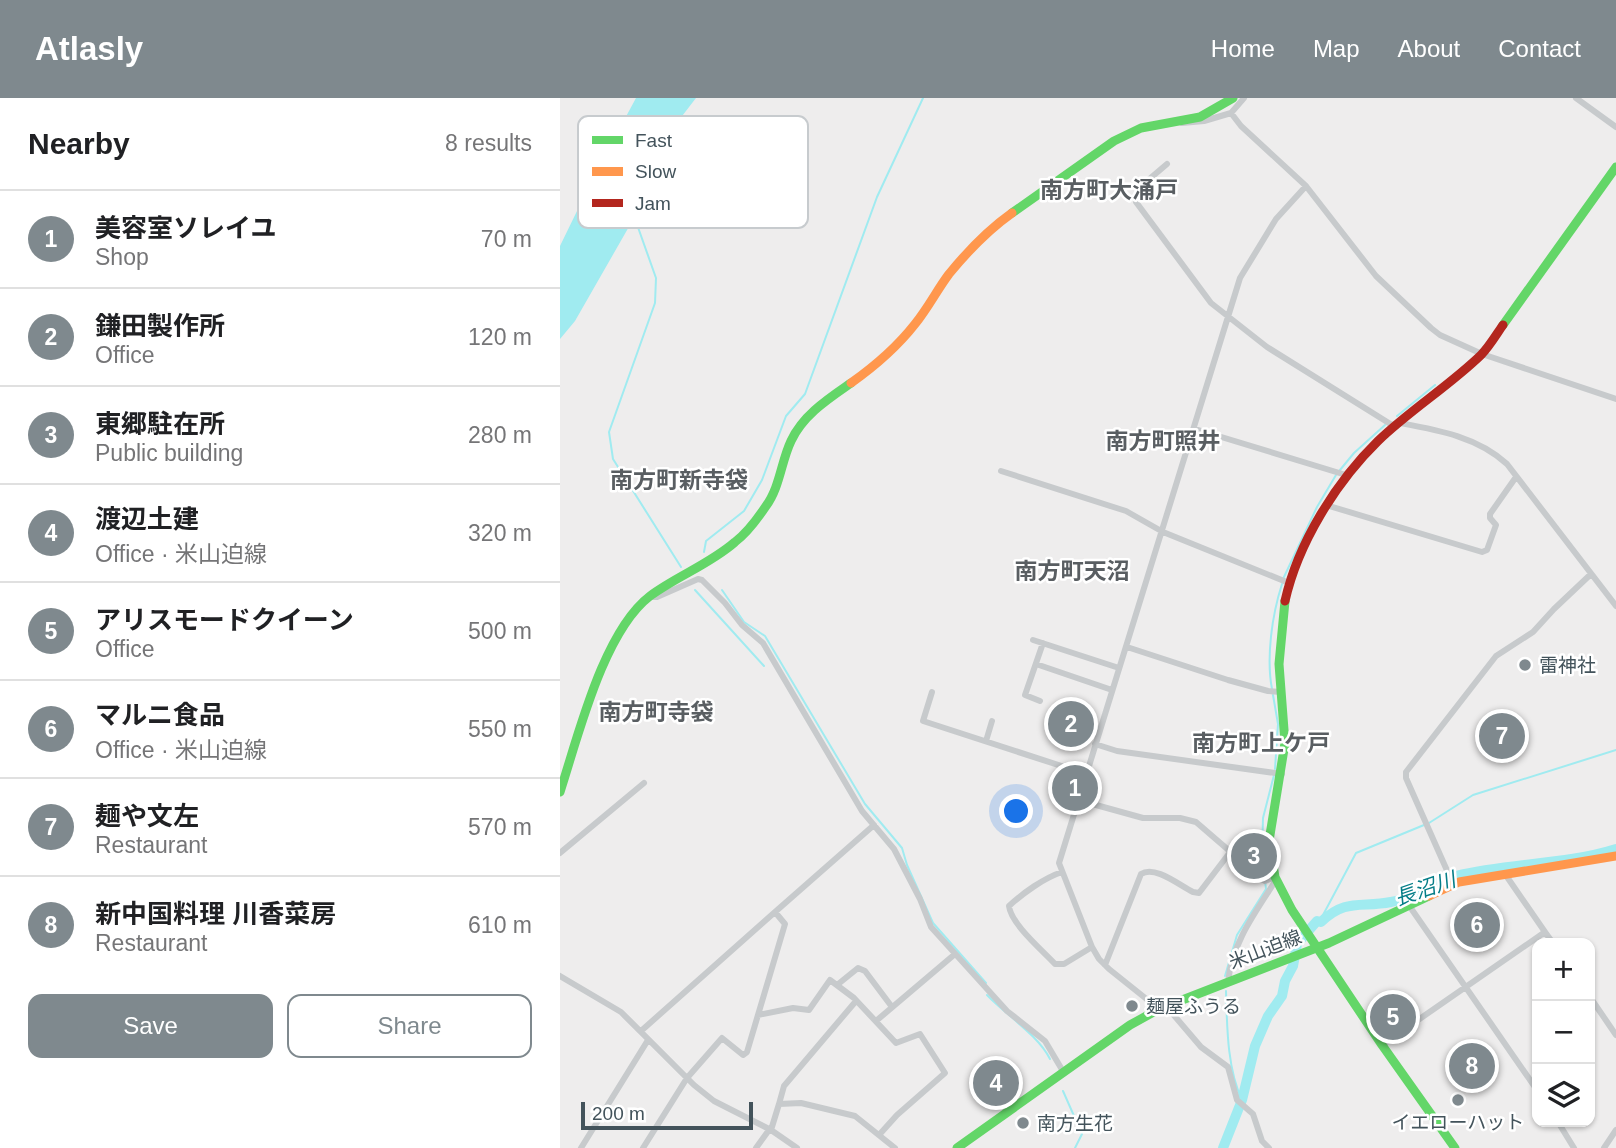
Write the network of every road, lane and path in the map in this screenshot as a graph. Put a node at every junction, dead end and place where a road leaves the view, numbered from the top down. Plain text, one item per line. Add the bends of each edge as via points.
1 (1233, 98) edge
2 (1244, 98) edge
3 (1576, 98) edge
4 (1231, 113) junction
5 (1175, 122) junction
6 (1616, 127) edge
7 (1167, 164) dead end
8 (1616, 167) edge
9 (1306, 186) junction
10 (1229, 319) junction
11 (1482, 354) junction
12 (1616, 399) edge
13 (1400, 423) junction
14 (1195, 429) junction
15 (1001, 471) dead end
16 (1341, 473) junction
17 (1516, 477) junction
18 (1326, 505) junction
19 (1163, 532) junction
20 (1591, 574) junction
21 (1285, 581) junction
22 (649, 597) junction
23 (1616, 606) edge
24 (1033, 640) dead end
25 (1043, 643) junction
26 (1127, 646) junction
27 (1036, 664) junction
28 (1119, 668) junction
29 (1112, 690) junction
30 (1276, 691) junction
31 (932, 692) dead end
32 (1040, 701) dead end
33 (992, 721) dead end
34 (986, 741) junction
35 (1095, 744) junction
36 (1086, 774) junction
37 (1276, 774) junction
38 (644, 783) dead end
39 (560, 792) edge
40 (1078, 800) junction
41 (874, 824) junction
42 (1231, 851) junction
43 (560, 853) edge
44 (1616, 856) edge
45 (1062, 872) junction
46 (1506, 874) junction
47 (1271, 880) junction
48 (1451, 881) junction
49 (1408, 904) junction
50 (775, 912) junction
51 (1545, 932) junction
52 (1549, 938) edge
53 (1091, 947) junction
54 (1317, 947) junction
55 (955, 954) junction
56 (1105, 965) junction
57 (560, 976) edge
58 (1228, 982) junction
59 (837, 985) junction
60 (1465, 988) junction
61 (856, 1001) junction
62 (1593, 1001) edge
63 (892, 1007) junction
64 (1163, 1007) junction
65 (758, 1016) junction
66 (876, 1021) junction
67 (641, 1031) junction
68 (1616, 1035) edge
69 (648, 1040) junction
70 (1382, 1045) junction
71 (1062, 1074) junction
72 (687, 1078) junction
73 (1532, 1083) edge
74 (779, 1104) junction
75 (1561, 1127) edge
76 (770, 1130) junction
77 (1616, 1130) edge
78 (879, 1135) junction
79 (1573, 1147) edge
80 (581, 1148) edge
81 (643, 1148) edge
82 (756, 1148) edge
83 (797, 1148) edge
84 (895, 1148) edge
85 (957, 1148) edge
86 (1269, 1148) edge
87 (1455, 1148) edge
88 (1604, 1148) edge

1 - 5 street via 1209,113
2 - 4 street
3 - 6 street
4 - 5 street via 1193,123
4 - 9 street
5 - 22 street via 1141,128 1114,141 983,237 949,274 902,340 805,420 791,441 774,494 748,530
7 - 10 street via 1140,187 1136,202 1211,303
8 - 11 street
9 - 10 street via 1276,219 1244,270
9 - 11 street via 1376,276 1413,313 1440,335
10 - 13 street via 1392,425
10 - 14 street
11 - 12 street
11 - 13 street
13 - 16 street
13 - 17 street via 1486,447
14 - 16 street
14 - 19 street
15 - 19 street via 1126,511
16 - 18 street
17 - 18 street via 1490,514 1496,525 1487,550 1482,552
17 - 20 street
18 - 21 street
19 - 21 street
19 - 26 street
20 - 23 street
20 - 48 street via 1533,632 1496,656 1406,772
21 - 30 street
22 - 39 street via 631,614 613,644
22 - 41 street via 698,579 706,582 763,643
24 - 25 street
25 - 27 street
25 - 28 street
26 - 28 street
26 - 30 street
27 - 29 street
27 - 32 street via 1025,695
28 - 29 street
29 - 35 street
30 - 37 street via 1285,743
31 - 34 street via 923,721
33 - 34 street
34 - 36 street
35 - 36 street
35 - 37 street
36 - 40 street
37 - 47 street via 1269,841
38 - 43 street
40 - 42 street via 1143,818 1196,822
40 - 45 street via 1059,863
41 - 50 street
41 - 55 street via 901,860 931,927
42 - 47 street
42 - 56 street via 1199,893 1155,872 1141,874
44 - 46 street, 米山迫線
45 - 53 street
45 - 53 street via 1016,900 1010,911 1055,964 1064,964
46 - 48 street, 米山迫線
46 - 51 street
47 - 54 street
47 - 58 street via 1233,954
48 - 49 street, 米山迫線
49 - 54 street, 米山迫線
49 - 60 street
50 - 65 street via 785,924
50 - 67 street
51 - 52 street
51 - 60 street
53 - 56 street
54 - 58 street, 米山迫線
54 - 70 street
55 - 63 street
55 - 71 street via 1007,1011 1045,1041
56 - 64 street
57 - 67 street via 608,1004
58 - 64 street, 米山迫線
59 - 61 street
59 - 63 street via 858,968
59 - 65 street via 830,981 809,1010 793,1008
60 - 70 street
60 - 73 street
61 - 66 street
61 - 74 street via 784,1086
62 - 68 street
63 - 66 street
64 - 71 street, 米山迫線
64 - 86 street via 1228,1068 1233,1092 1253,1114
65 - 72 street via 747,1052 743,1055 722,1038
66 - 78 street via 896,1043 920,1034 945,1073
67 - 69 street
69 - 72 street
69 - 80 street
70 - 87 street
71 - 85 street, 米山迫線
72 - 76 street via 714,1101
72 - 81 street
74 - 76 street
74 - 78 street via 801,1103 855,1116
75 - 79 street
76 - 82 street
76 - 83 street
77 - 88 street
78 - 84 street

